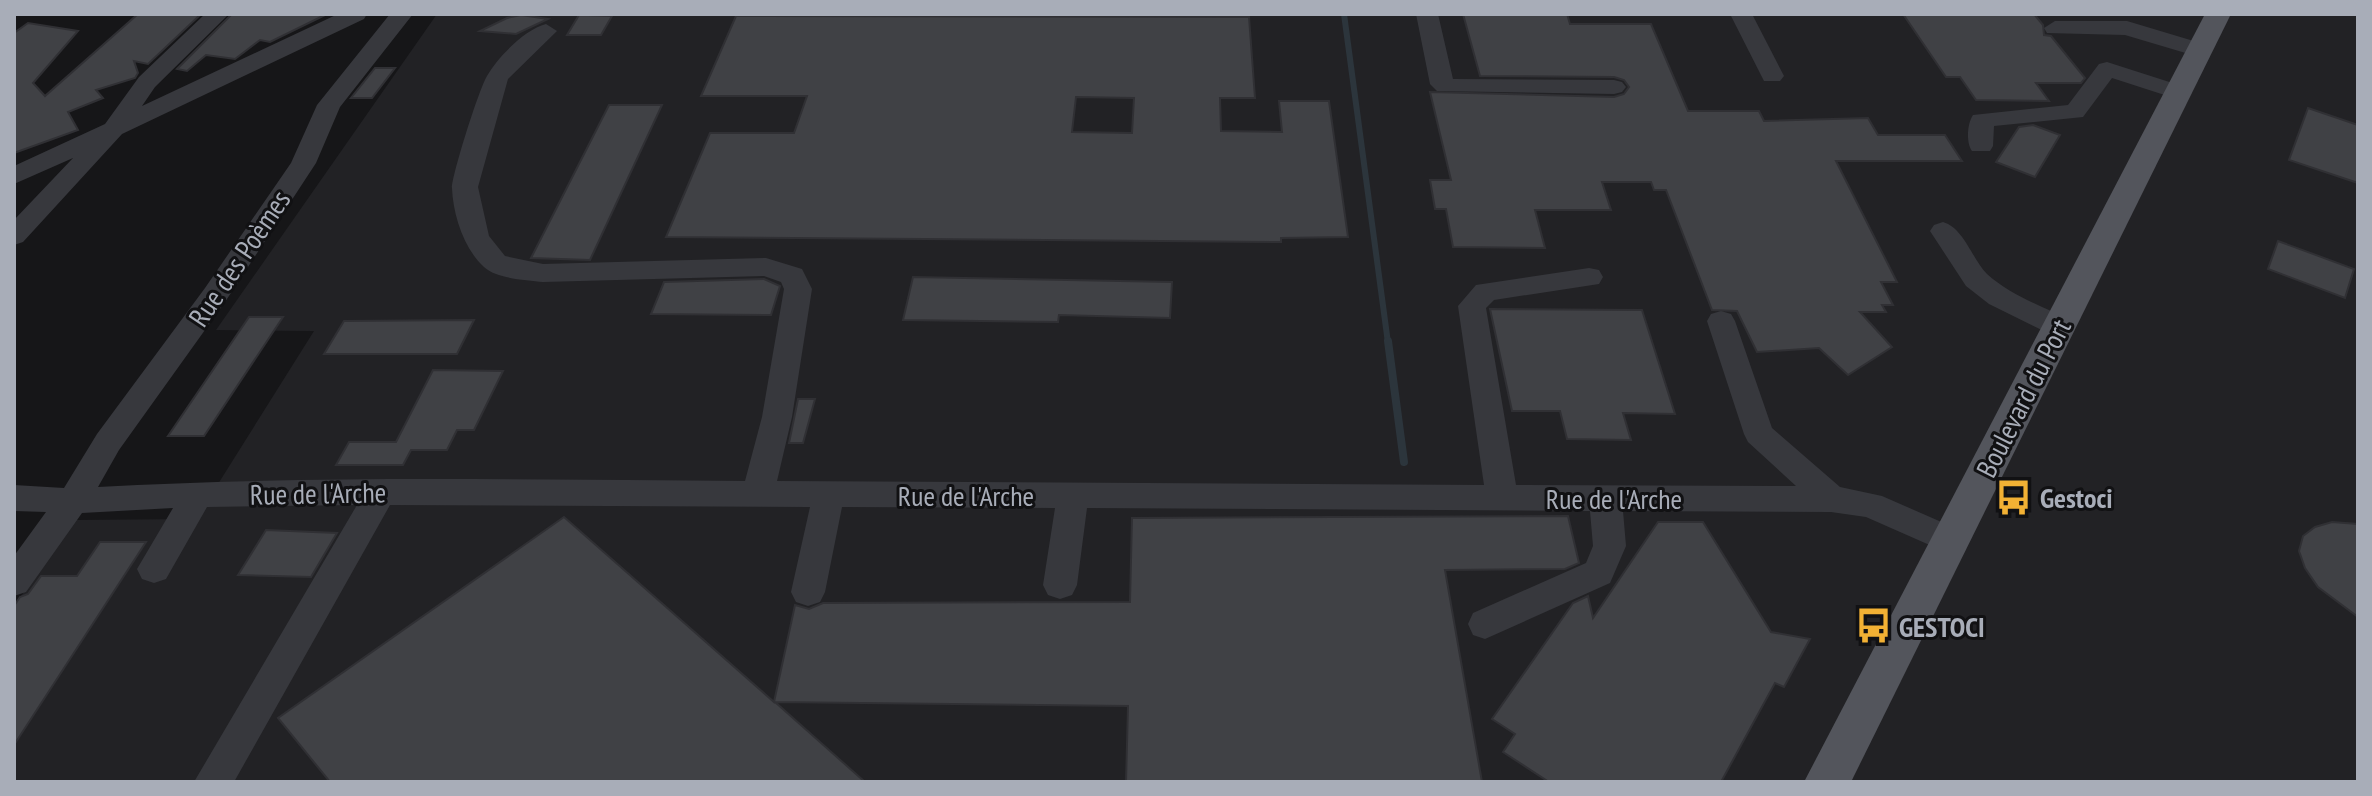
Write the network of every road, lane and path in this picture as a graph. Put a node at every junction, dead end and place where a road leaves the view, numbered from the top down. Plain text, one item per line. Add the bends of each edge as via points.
1 (218, 14) edge
2 (356, 14) edge
3 (402, 14) edge
4 (1427, 14) edge
5 (1741, 14) edge
6 (2218, 14) edge
7 (2055, 28) dead end
8 (546, 31) dead end
9 (2199, 50) junction
10 (1772, 76) dead end
11 (1614, 87) dead end
12 (2177, 92) junction
13 (111, 132) junction
14 (1981, 146) dead end
15 (14, 176) edge
16 (1943, 231) dead end
17 (14, 236) edge
18 (1589, 277) dead end
19 (1721, 321) dead end
20 (2060, 327) junction
21 (381, 492) junction
22 (758, 493) junction
23 (198, 494) junction
24 (829, 494) junction
25 (1073, 495) junction
26 (14, 498) edge
27 (1502, 498) junction
28 (1604, 498) junction
29 (1831, 499) junction
30 (73, 501) junction
31 (1950, 541) junction
32 (154, 569) dead end
33 (14, 582) edge
34 (1060, 585) dead end
35 (808, 592) dead end
36 (1485, 624) dead end
37 (213, 782) edge
38 (1827, 782) edge

1 - 13 street via 162,67
2 - 13 street
3 - 30 street, Rue des Poèmes via 329,105 303,163 108,442
4 - 11 street via 1442,84 1447,87
5 - 10 street
6 - 9 main road, Boulevard du Port
7 - 9 street via 2127,28
8 - 22 street via 497,78 465,187 476,238 495,262 543,273 766,267 792,276 798,289 777,417
9 - 12 main road, Boulevard du Port
12 - 14 street via 2107,69 2075,112 1982,120
12 - 20 main road, Boulevard du Port
13 - 15 street
13 - 17 street
16 - 20 street via 1976,279 1999,297
18 - 27 street via 1486,292 1472,306
19 - 29 street via 1759,434
20 - 31 main road, Boulevard du Port
21 - 22 street, Rue de l'Arche
21 - 23 street, Rue de l'Arche
21 - 37 street
22 - 24 street, Rue de l'Arche
23 - 30 street, Rue de l'Arche
23 - 32 street
24 - 25 street, Rue de l'Arche
24 - 35 street
25 - 27 street, Rue de l'Arche
25 - 34 street
26 - 30 street, Rue de l'Arche
27 - 28 street, Rue de l'Arche
28 - 29 street, Rue de l'Arche
28 - 36 street via 1610,547 1598,573
29 - 31 street, Rue de l'Arche via 1871,505
30 - 33 street
31 - 38 main road, Boulevard du Port

